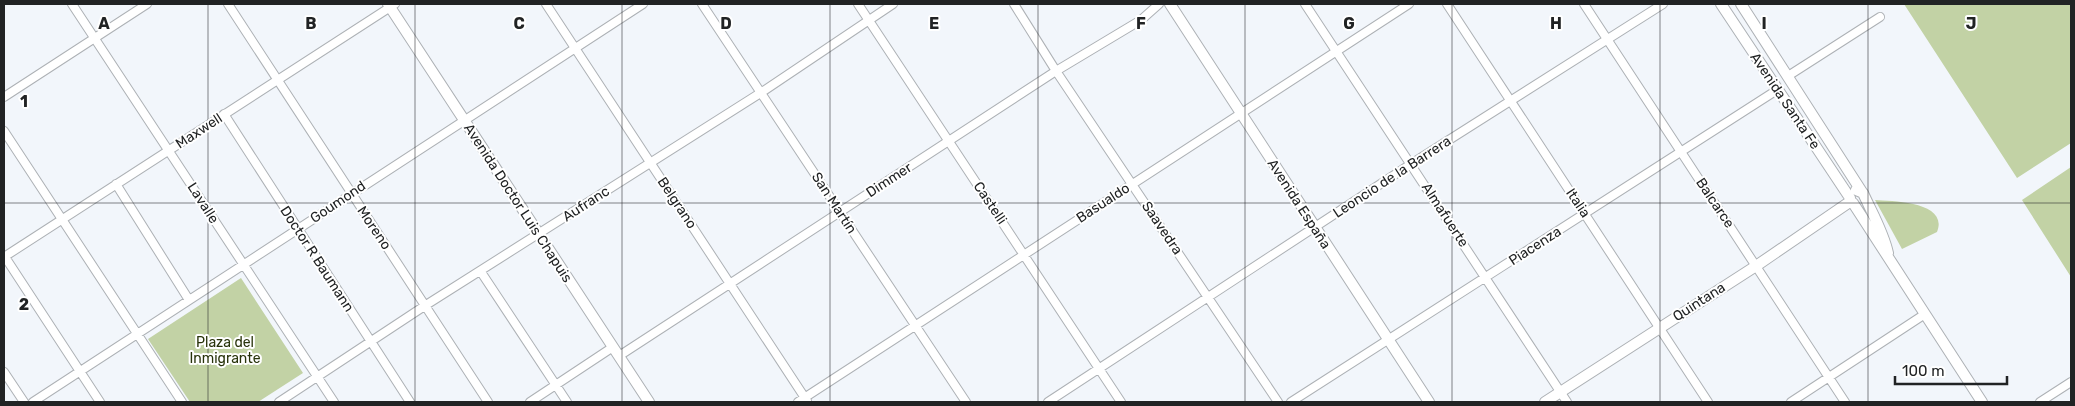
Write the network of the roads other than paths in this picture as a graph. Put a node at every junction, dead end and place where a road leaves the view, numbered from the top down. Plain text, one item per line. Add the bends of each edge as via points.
1 (72, 4) edge
2 (147, 4) edge
3 (228, 4) edge
4 (546, 4) edge
5 (643, 4) edge
6 (702, 4) edge
7 (858, 4) edge
8 (893, 4) edge
9 (1014, 4) edge
10 (1159, 4) edge
11 (1170, 4) edge
12 (1305, 4) edge
13 (1409, 4) edge
14 (1447, 4) edge
15 (1584, 4) edge
16 (1662, 4) edge
17 (1721, 4) edge
18 (1741, 4) edge
19 (391, 5) edge
20 (1880, 17) dead end
21 (869, 20) junction
22 (94, 38) junction
23 (1607, 38) junction
24 (574, 48) junction
25 (1336, 51) junction
26 (1056, 71) junction
27 (1788, 76) junction
28 (279, 79) junction
29 (1777, 90) junction
30 (762, 92) junction
31 (4, 97) edge
32 (1510, 102) junction
33 (224, 114) junction
34 (1240, 114) junction
35 (464, 120) junction
36 (4, 131) edge
37 (949, 141) junction
38 (169, 150) junction
39 (1681, 152) junction
40 (650, 162) junction
41 (1411, 164) junction
42 (116, 184) junction
43 (1132, 184) junction
44 (350, 193) junction
45 (1863, 194) junction
46 (1851, 201) junction
47 (839, 212) junction
48 (1586, 214) junction
49 (62, 220) junction
50 (1315, 228) junction
51 (298, 230) junction
52 (538, 234) junction
53 (1024, 254) junction
54 (4, 257) edge
55 (1890, 261) junction
56 (243, 265) junction
57 (1756, 266) junction
58 (481, 272) junction
59 (1486, 278) junction
60 (731, 284) junction
61 (1209, 298) junction
62 (189, 300) junction
63 (426, 305) junction
64 (1925, 314) junction
65 (915, 325) junction
66 (1659, 328) junction
67 (137, 334) junction
68 (1388, 340) junction
69 (372, 342) junction
70 (616, 352) junction
71 (1099, 369) junction
72 (80, 371) junction
73 (4, 372) edge
74 (317, 378) junction
75 (1829, 378) junction
76 (2071, 382) edge
77 (556, 386) junction
78 (1561, 392) junction
79 (803, 401) edge
80 (24, 402) edge
81 (33, 402) edge
82 (100, 402) edge
83 (182, 402) edge
84 (279, 402) edge
85 (334, 402) edge
86 (410, 402) edge
87 (488, 402) edge
88 (530, 402) edge
89 (567, 402) edge
90 (649, 402) edge
91 (966, 402) edge
92 (1048, 402) edge
93 (1121, 402) edge
94 (1278, 402) edge
95 (1292, 402) edge
96 (1429, 402) edge
97 (1545, 402) edge
98 (1567, 402) edge
99 (1708, 402) edge
100 (1791, 402) edge
101 (1845, 402) edge
102 (1982, 402) edge
103 (2040, 402) edge

1 - 22 street, Lavalle
2 - 22 street
3 - 28 street, Moreno
4 - 24 street, Belgrano
5 - 24 street, Goumond
6 - 30 street, San Martín
7 - 21 street, Castelli
8 - 21 street, Aufranc
9 - 26 street, Saavedra
10 - 26 street, Dimmer via 1141,20
11 - 34 main road, Avenida España
12 - 25 street, Almafuerte
13 - 25 street, Basualdo
14 - 32 street, Italia
15 - 23 street, Balcarce
16 - 23 street, Leoncio de la Barrera
17 - 29 main road, Avenida Santa Fe
18 - 27 main road, Avenida Santa Fe
19 - 28 street, Maxwell
19 - 35 main road, Avenida Doctor Luis Chapuis
20 - 27 street
21 - 30 street, Aufranc
21 - 37 street, Castelli
22 - 31 street
22 - 38 street, Lavalle
23 - 32 street, Leoncio de la Barrera
23 - 39 street, Balcarce
24 - 35 street, Goumond
24 - 40 street, Belgrano
25 - 34 street, Basualdo
25 - 41 street, Almafuerte
26 - 37 street, Dimmer
26 - 43 street, Saavedra
27 - 45 main road, Avenida Santa Fe
28 - 33 street, Maxwell
28 - 44 street, Moreno
29 - 39 street, Piacenza
29 - 46 main road, Avenida Santa Fe
30 - 40 street, Aufranc
30 - 47 street, San Martín
32 - 41 street, Leoncio de la Barrera
32 - 48 street, Italia
33 - 38 street, Maxwell
33 - 51 street, Doctor R Baumann
34 - 43 street, Basualdo
34 - 50 main road, Avenida España
35 - 44 street, Goumond
35 - 52 main road, Avenida Doctor Luis Chapuis
36 - 49 street
37 - 47 street, Dimmer
37 - 53 street, Castelli
38 - 42 street, Maxwell
38 - 56 street, Lavalle
39 - 48 street, Piacenza
39 - 57 street, Balcarce
40 - 52 street, Aufranc
40 - 60 street, Belgrano
41 - 50 street, Leoncio de la Barrera
41 - 59 street, Almafuerte
42 - 49 street, Maxwell
42 - 62 street
43 - 53 street, Basualdo
43 - 61 street, Saavedra
44 - 51 street, Goumond
44 - 63 street, Moreno
45 - 46 main road, Quintana via 1854,191
45 - 55 main road, Avenida Santa Fe via 1882,232
46 - 55 main road, Avenida Santa Fe
46 - 57 main road, Quintana
47 - 60 street, Dimmer
47 - 65 street, San Martín
48 - 59 street, Piacenza
48 - 66 street, Italia
49 - 54 street, Maxwell
49 - 67 street
50 - 61 street, Leoncio de la Barrera
50 - 68 main road, Avenida España
51 - 56 street, Goumond
51 - 69 street, Doctor R Baumann
52 - 58 street, Aufranc
52 - 70 main road, Avenida Doctor Luis Chapuis
53 - 65 street, Basualdo
53 - 71 street, Castelli
54 - 72 street
55 - 64 main road, Avenida Santa Fe
56 - 62 street, Goumond
56 - 74 street, Lavalle
57 - 66 main road, Quintana
57 - 75 street, Balcarce
58 - 63 street, Aufranc
58 - 77 street
59 - 68 street, Piacenza
59 - 78 street, Almafuerte
60 - 70 street, Dimmer
60 - 79 street, Belgrano
61 - 71 street, Leoncio de la Barrera
61 - 94 street, Saavedra
62 - 67 street, Goumond
63 - 69 street, Aufranc
63 - 87 street, Moreno
64 - 75 street
64 - 102 main road, Avenida Santa Fe
65 - 79 street, Basualdo
65 - 91 street, San Martín
66 - 78 main road, Quintana
66 - 99 street, Italia
67 - 72 street, Goumond
67 - 83 street
68 - 95 street, Piacenza
68 - 96 main road, Avenida España
69 - 74 street, Aufranc
69 - 86 street, Doctor R Baumann
70 - 77 street, Dimmer
70 - 90 main road, Avenida Doctor Luis Chapuis
71 - 92 street, Leoncio de la Barrera
71 - 93 street, Castelli
72 - 81 street, Goumond
72 - 82 street
73 - 80 street
74 - 84 street, Aufranc
74 - 85 street, Lavalle
75 - 100 street
75 - 101 street, Balcarce
76 - 103 street
77 - 88 street, Dimmer
77 - 89 street
78 - 97 main road, Quintana
78 - 98 street, Almafuerte

